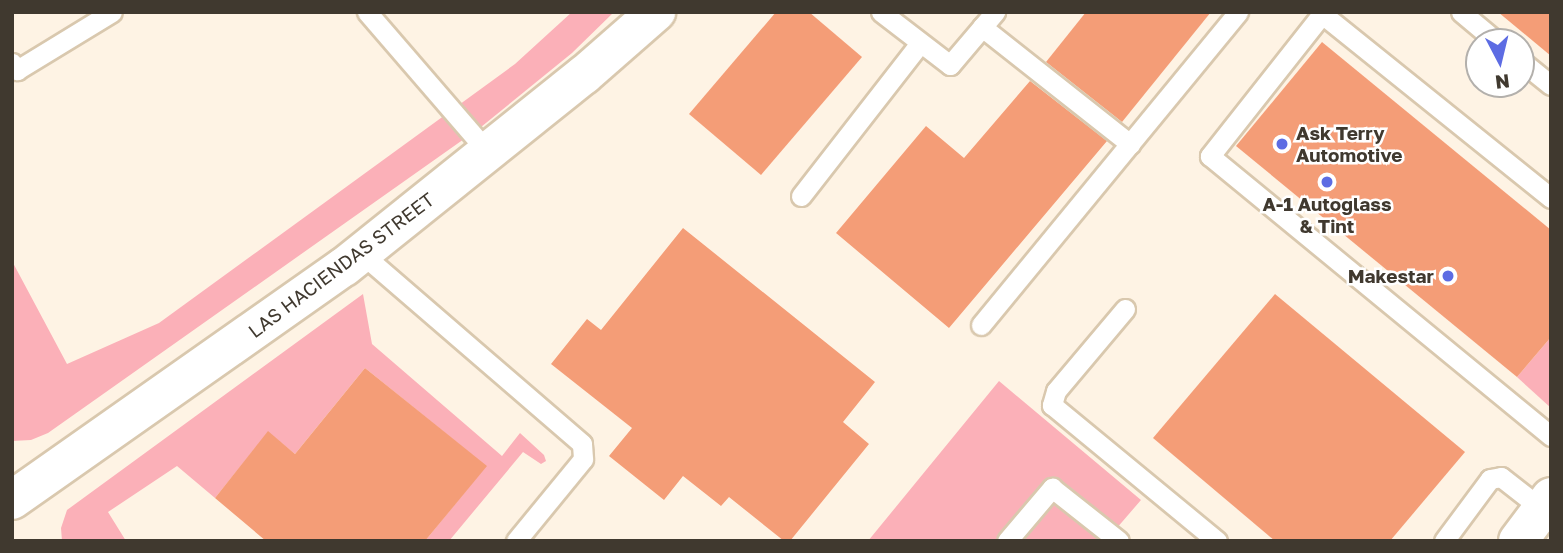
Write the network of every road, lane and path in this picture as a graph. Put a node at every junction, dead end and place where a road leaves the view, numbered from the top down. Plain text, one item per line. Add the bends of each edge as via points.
1 (112, 12) edge
2 (367, 12) edge
3 (656, 12) edge
4 (881, 12) edge
5 (1238, 12) edge
6 (1461, 12) edge
7 (988, 20) edge
8 (1480, 28) edge
9 (920, 43) junction
10 (12, 63) edge
11 (1535, 72) edge
12 (1551, 85) edge
13 (1130, 144) junction
14 (488, 152) junction
15 (801, 196) dead end
16 (1551, 198) edge
17 (361, 253) junction
18 (1125, 309) dead end
19 (981, 325) dead end
20 (1551, 436) edge
21 (12, 500) edge
22 (1546, 503) edge
23 (516, 541) edge
24 (1007, 541) edge
25 (1119, 541) edge
26 (1217, 541) edge
27 (1444, 541) edge
28 (1518, 541) edge

1 - 10 lane via 17,69
2 - 14 lane
3 - 14 street, LAS HACIENDAS STREET
4 - 9 lane
5 - 13 lane
6 - 8 lane
7 - 9 lane via 950,65
7 - 13 lane
9 - 15 lane
11 - 12 lane
13 - 19 lane
14 - 17 street, LAS HACIENDAS STREET
16 - 20 lane via 1322,14 1210,156
17 - 21 street, LAS HACIENDAS STREET
17 - 23 lane via 582,444 583,459
18 - 26 lane via 1056,391 1052,405
22 - 27 lane via 1501,477 1490,479
22 - 28 street
24 - 25 lane via 1052,488

